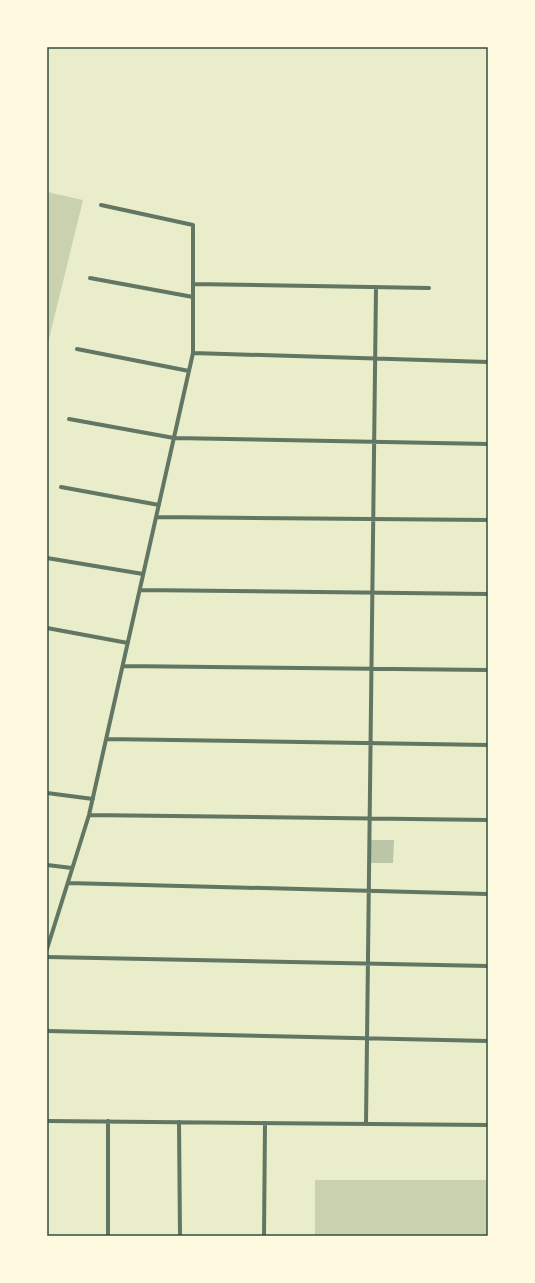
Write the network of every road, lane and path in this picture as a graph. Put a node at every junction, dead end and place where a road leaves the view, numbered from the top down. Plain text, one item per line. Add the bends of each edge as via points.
1 (101, 205) dead end
2 (90, 278) dead end
3 (193, 284) junction
4 (376, 287) junction
5 (429, 288) dead end
6 (193, 297) junction
7 (77, 350) dead end
8 (193, 353) junction
9 (375, 358) junction
10 (488, 362) edge
11 (189, 371) junction
12 (69, 419) dead end
13 (174, 438) junction
14 (374, 442) junction
15 (488, 444) edge
16 (61, 487) dead end
17 (159, 505) junction
18 (156, 516) junction
19 (373, 519) junction
20 (488, 520) edge
21 (47, 558) edge
22 (143, 574) junction
23 (140, 590) junction
24 (372, 593) junction
25 (488, 594) edge
26 (47, 628) edge
27 (128, 642) junction
28 (123, 666) junction
29 (371, 669) junction
30 (488, 670) edge
31 (106, 739) junction
32 (370, 743) junction
33 (488, 745) edge
34 (47, 793) edge
35 (93, 799) junction
36 (89, 815) junction
37 (370, 818) junction
38 (488, 820) edge
39 (47, 865) edge
40 (72, 868) junction
41 (68, 883) junction
42 (369, 891) junction
43 (488, 894) edge
44 (49, 934) edge
45 (47, 949) edge
46 (47, 958) edge
47 (368, 964) junction
48 (488, 966) edge
49 (47, 1032) edge
50 (367, 1038) junction
51 (488, 1041) edge
52 (47, 1120) edge
53 (108, 1121) junction
54 (179, 1122) junction
55 (265, 1123) junction
56 (366, 1124) junction
57 (488, 1125) edge
58 (108, 1236) edge
59 (180, 1236) edge
60 (264, 1236) edge

1 - 3 street via 193,225
2 - 6 street
3 - 4 street
3 - 6 street
4 - 5 street
4 - 9 street
6 - 8 street
7 - 11 street
8 - 9 street
8 - 11 street
9 - 10 street
9 - 14 street
11 - 13 street
12 - 13 street
13 - 14 street
13 - 17 street
14 - 15 street
14 - 19 street
16 - 17 street
17 - 18 street
18 - 19 street
18 - 22 street
19 - 20 street
19 - 24 street
21 - 22 street
22 - 23 street
23 - 24 street
23 - 27 street
24 - 25 street
24 - 29 street
26 - 27 street
27 - 28 street
28 - 29 street
28 - 31 street
29 - 30 street
29 - 32 street
31 - 32 street
31 - 35 street
32 - 33 street
32 - 37 street
34 - 35 street
35 - 36 street
36 - 37 street
36 - 40 street
37 - 38 street
37 - 42 street
39 - 40 street
40 - 41 street
41 - 42 street
41 - 44 street
42 - 43 street
42 - 47 street
44 - 45 street
46 - 47 street
47 - 48 street
47 - 50 street
49 - 50 street
50 - 51 street
50 - 56 street
52 - 53 street
53 - 54 street
53 - 58 street
54 - 55 street
54 - 59 street
55 - 56 street
55 - 60 street
56 - 57 street

